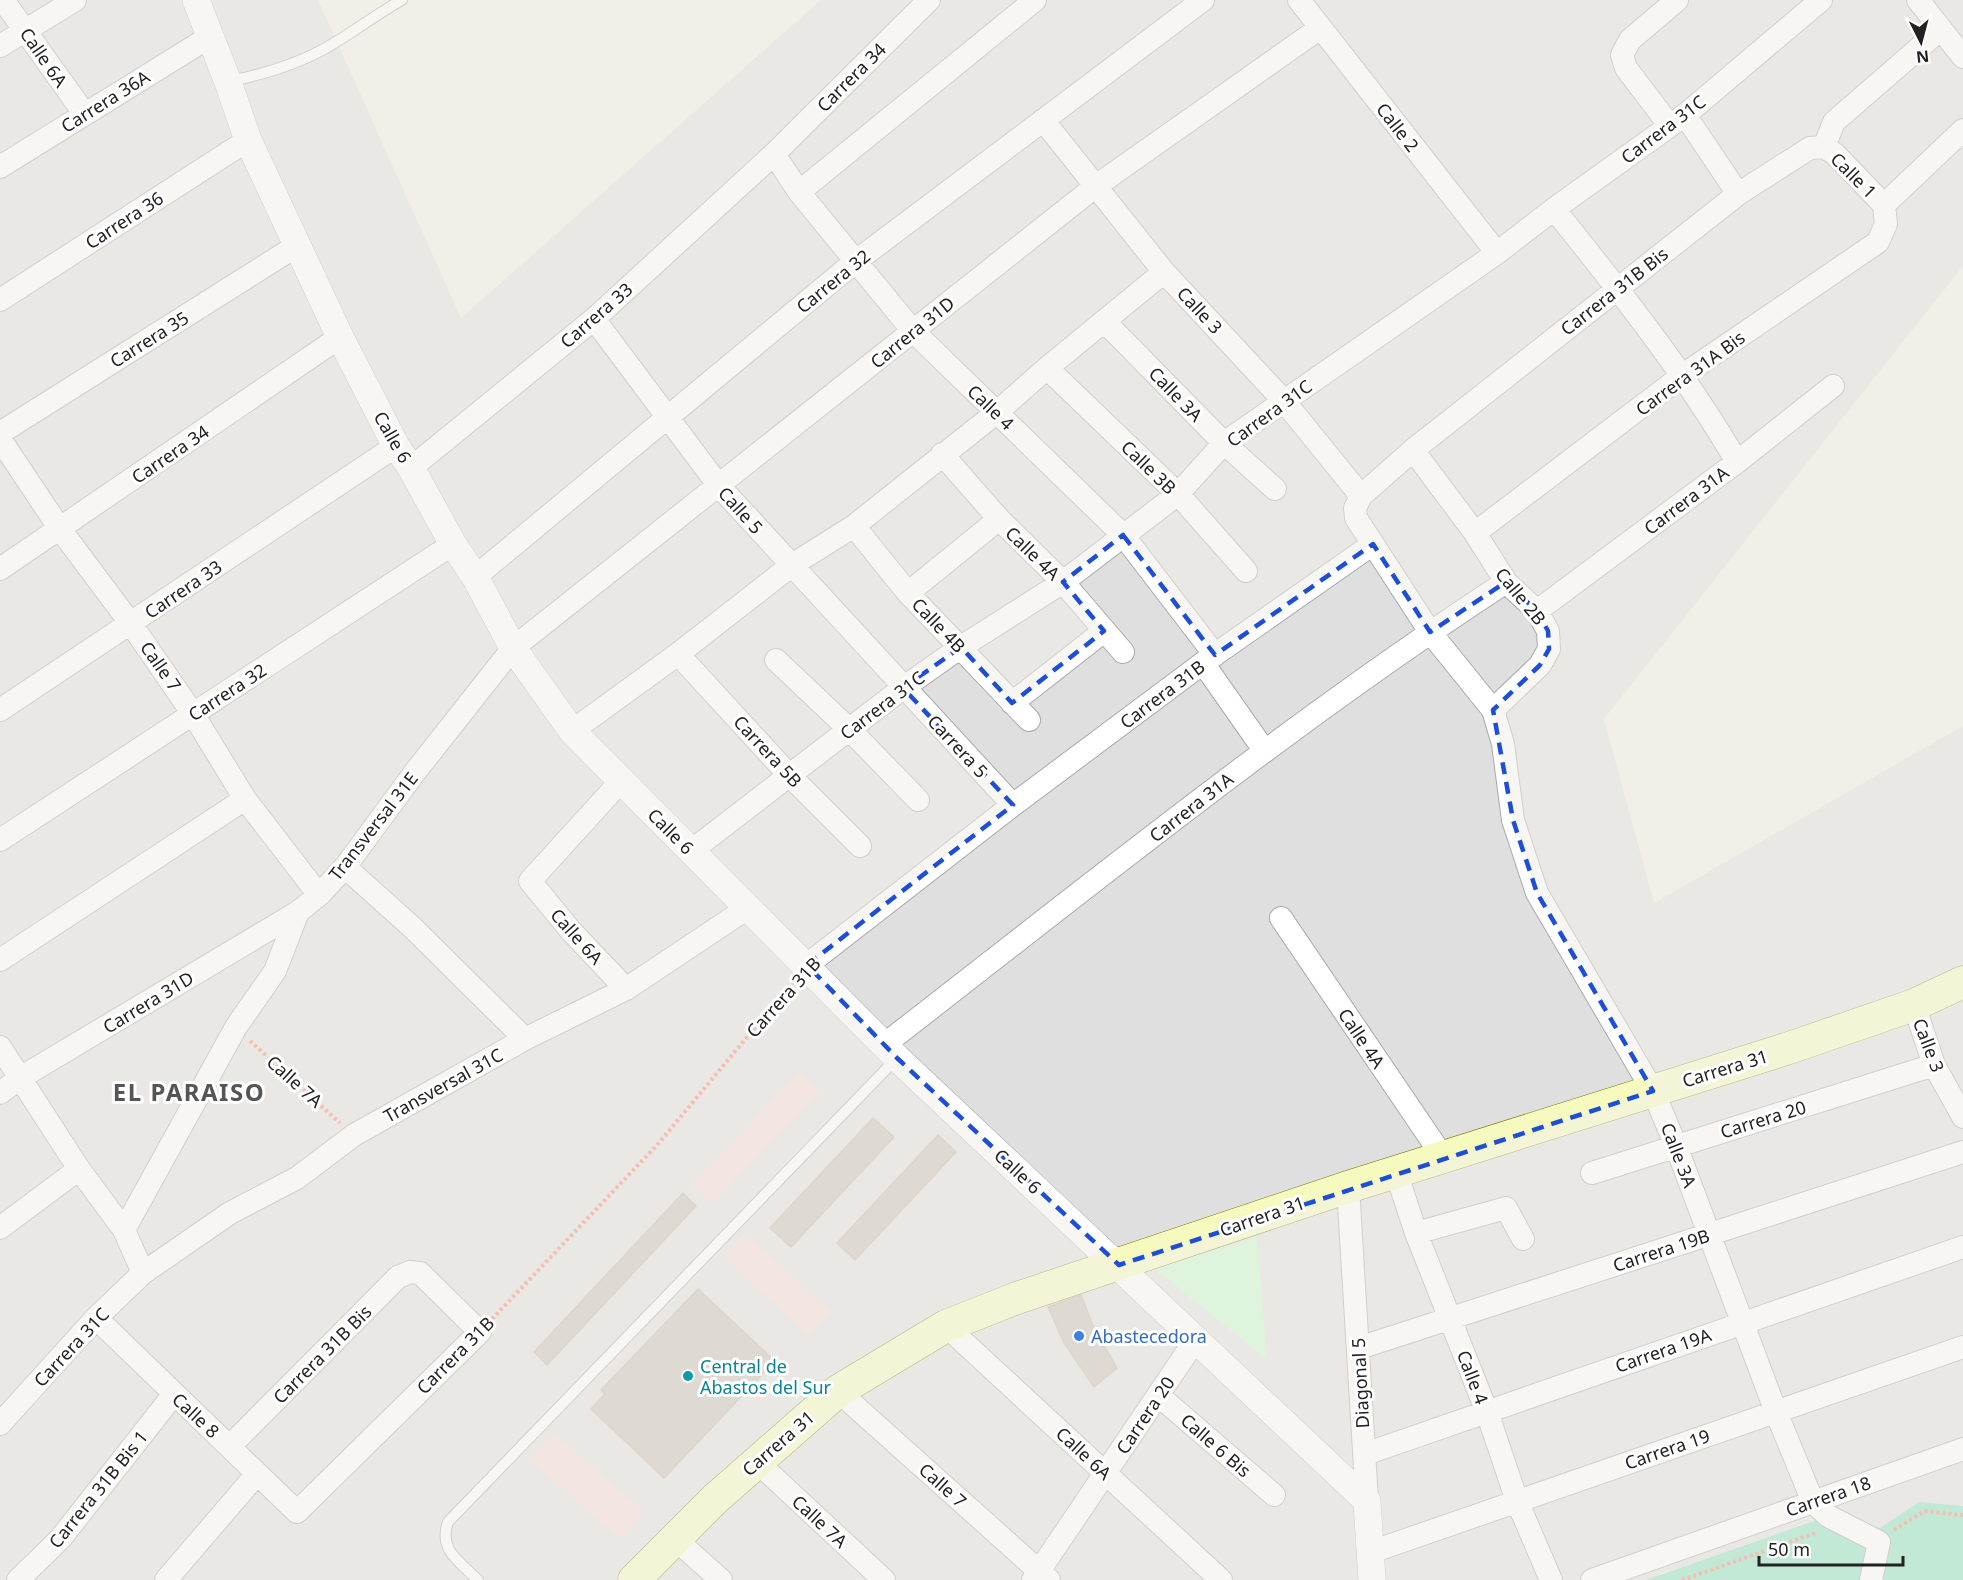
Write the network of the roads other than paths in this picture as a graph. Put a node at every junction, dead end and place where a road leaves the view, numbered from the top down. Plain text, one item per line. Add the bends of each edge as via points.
1 (3, 0) edge
2 (75, 0) edge
3 (196, 0) edge
4 (402, 0) edge
5 (929, 0) edge
6 (1035, 0) edge
7 (1203, 0) edge
8 (1299, 0) edge
9 (1677, 0) edge
10 (1821, 0) edge
11 (1918, 0) edge
12 (1320, 28) junction
13 (1941, 29) junction
14 (25, 30) junction
15 (211, 36) junction
16 (0, 46) edge
17 (1963, 57) edge
18 (228, 82) junction
19 (84, 113) junction
20 (1043, 120) junction
21 (1677, 120) junction
22 (1963, 130) edge
23 (248, 140) junction
24 (1824, 147) junction
25 (774, 154) junction
26 (0, 167) edge
27 (1096, 186) junction
28 (799, 192) junction
29 (1738, 195) junction
30 (1884, 205) junction
31 (1554, 209) junction
32 (298, 245) junction
33 (1497, 253) junction
34 (856, 261) junction
35 (1164, 272) junction
36 (1618, 288) junction
37 (0, 300) edge
38 (594, 319) junction
39 (1105, 322) junction
40 (913, 331) junction
41 (340, 337) junction
42 (1047, 368) junction
43 (1683, 375) junction
44 (1833, 386) dead end
45 (1284, 401) junction
46 (996, 412) junction
47 (669, 418) junction
48 (0, 433) edge
49 (0, 440) edge
50 (1224, 443) junction
51 (396, 446) junction
52 (1413, 450) junction
53 (942, 454) junction
54 (1737, 462) junction
55 (411, 468) junction
56 (719, 486) junction
57 (1275, 489) dead end
58 (1178, 494) junction
59 (1361, 496) junction
60 (999, 519) junction
61 (855, 526) junction
62 (60, 529) junction
63 (1476, 533) junction
64 (1123, 535) junction
65 (453, 544) junction
66 (1373, 544) junction
67 (792, 565) junction
68 (0, 569) edge
69 (1246, 571) dead end
70 (475, 577) junction
71 (1063, 582) junction
72 (1506, 582) junction
73 (908, 593) junction
74 (1537, 611) junction
75 (131, 624) junction
76 (1104, 631) junction
77 (1430, 632) junction
78 (961, 647) junction
79 (513, 648) junction
80 (1123, 652) dead end
81 (678, 654) junction
82 (1209, 659) junction
83 (776, 660) dead end
84 (903, 688) junction
85 (1012, 703) junction
86 (0, 710) edge
87 (1493, 710) junction
88 (193, 714) junction
89 (1029, 720) dead end
90 (849, 730) junction
91 (572, 731) junction
92 (1264, 750) junction
93 (789, 775) junction
94 (621, 781) junction
95 (245, 799) junction
96 (918, 800) dead end
97 (1013, 805) junction
98 (0, 840) edge
99 (860, 846) dead end
100 (691, 851) junction
101 (345, 867) junction
102 (318, 895) junction
103 (749, 908) junction
104 (298, 912) junction
105 (1281, 918) dead end
106 (0, 960) edge
107 (807, 965) junction
108 (1963, 982) edge
109 (626, 989) junction
110 (1914, 1005) junction
111 (525, 1039) junction
112 (0, 1047) edge
113 (891, 1051) junction
114 (1934, 1065) junction
115 (20, 1078) junction
116 (1653, 1091) junction
117 (0, 1093) edge
118 (1963, 1117) edge
119 (1676, 1146) junction
120 (1963, 1152) edge
121 (1443, 1157) junction
122 (79, 1169) junction
123 (1396, 1172) junction
124 (1592, 1173) dead end
125 (1348, 1187) junction
126 (0, 1228) edge
127 (124, 1230) junction
128 (1416, 1233) junction
129 (1710, 1234) junction
130 (1523, 1239) dead end
131 (1963, 1247) edge
132 (1119, 1265) junction
133 (143, 1273) junction
134 (420, 1273) joint
135 (96, 1318) junction
136 (1450, 1318) junction
137 (1743, 1322) junction
138 (946, 1326) junction
139 (1196, 1339) junction
140 (1963, 1347) edge
141 (1359, 1348) junction
142 (838, 1390) junction
143 (174, 1394) junction
144 (1158, 1395) junction
145 (1487, 1412) junction
146 (1776, 1412) junction
147 (0, 1424) edge
148 (230, 1446) junction
149 (1963, 1449) edge
150 (1365, 1454) junction
151 (756, 1461) junction
152 (1105, 1473) junction
153 (257, 1474) junction
154 (1274, 1495) dead end
155 (1367, 1501) junction
156 (1517, 1501) junction
157 (1813, 1502) junction
158 (297, 1512) joint
159 (674, 1538) junction
160 (1371, 1552) junction
161 (1040, 1577) edge
162 (18, 1580) edge
163 (166, 1580) edge
164 (478, 1580) edge
165 (634, 1580) edge
166 (721, 1580) edge
167 (884, 1580) edge
168 (1221, 1580) edge
169 (1372, 1580) edge
170 (1551, 1580) edge
171 (1592, 1580) edge
172 (1871, 1580) edge

1 - 14 street, Calle 6A
2 - 14 street
3 - 15 street, Calle 6
4 - 18 lane via 324,49 283,68
5 - 25 street, Carrera 34
6 - 28 street
7 - 20 street, Carrera 32
8 - 12 street, Calle 2
9 - 21 street via 1630,40 1622,55 1626,68
10 - 21 street, Carrera 31C
11 - 13 street
12 - 27 street, Carrera 31D
12 - 33 street, Calle 2
13 - 17 street
13 - 24 street via 1834,122
14 - 16 street
14 - 19 street, Calle 6A
15 - 18 street, Calle 6
15 - 19 street, Carrera 36A
18 - 23 street, Calle 6
19 - 26 street, Carrera 36A
20 - 27 street, Calle 3
20 - 34 street, Carrera 32
21 - 29 street
21 - 31 street, Carrera 31C
22 - 30 street
23 - 32 street, Calle 6
23 - 37 street, Carrera 36
24 - 29 street, Carrera 31B Bis via 1810,148
24 - 30 street, Calle 1
25 - 28 street, Calle 4
25 - 38 street, Carrera 33
27 - 35 street, Calle 3
27 - 40 street, Carrera 31D
28 - 34 street, Calle 4
29 - 36 street, Carrera 31B Bis
30 - 43 street, Carrera 31A Bis via 1886,224 1878,242
31 - 33 street, Carrera 31C
31 - 36 street
32 - 41 street, Calle 6
32 - 48 street, Carrera 35
33 - 45 street, Carrera 31C
34 - 40 street, Calle 4
34 - 47 street, Carrera 32
35 - 39 street
35 - 45 street, Calle 3
36 - 43 street
36 - 52 street, Carrera 31B Bis
38 - 47 street, Calle 5
38 - 55 street, Carrera 33
39 - 42 street
39 - 50 street, Calle 3A
40 - 46 street, Calle 4
40 - 56 street, Carrera 31D
41 - 51 street, Calle 6
41 - 62 street, Carrera 34
42 - 46 street
42 - 58 street, Calle 3B
43 - 54 street
43 - 63 street, Carrera 31A Bis
44 - 54 street, Carrera 31A
45 - 50 street, Carrera 31C
45 - 59 street, Calle 3
46 - 53 street
46 - 64 street, Calle 4
47 - 56 street, Calle 5
47 - 70 street, Carrera 32
49 - 62 street, Calle 7
50 - 57 street, Calle 3A
50 - 58 street, Carrera 31C
51 - 55 street, Calle 6
51 - 75 street, Carrera 33
52 - 59 street, Carrera 31B Bis
52 - 63 street, Calle 2B
53 - 60 street, Calle 4A
53 - 61 street
54 - 74 street, Carrera 31A
55 - 65 street, Calle 6
56 - 67 street, Calle 5
56 - 79 street, Carrera 31D
58 - 64 street, Carrera 31C
58 - 69 street, Calle 3B
59 - 66 street via 1355,507 1356,518
60 - 71 street, Calle 4A
60 - 73 street
61 - 67 street
61 - 73 street, Calle 4B
62 - 68 street, Carrera 34
62 - 75 street, Calle 7
63 - 72 street, Calle 2B
64 - 71 street, Carrera 31C
64 - 82 street, Calle 4
65 - 70 street, Calle 6
65 - 88 street, Carrera 32
66 - 77 street
66 - 82 street, Carrera 31B
67 - 81 street
67 - 84 street, Calle 5
70 - 79 street, Calle 6
71 - 76 street, Calle 4A
71 - 78 street, Carrera 31C
72 - 74 street, Calle 2B
72 - 77 street, Carrera 31A
73 - 78 street, Calle 4B
74 - 87 street, Calle 2B via 1548,631 1549,649 1540,665
75 - 86 street, Carrera 33
75 - 88 street, Calle 7
76 - 80 street, Calle 4A
76 - 85 street
77 - 87 street
77 - 92 street, Carrera 31A
78 - 84 street, Carrera 31C
78 - 85 street, Calle 4B
79 - 91 street, Calle 6
79 - 101 street, Transversal 31E
81 - 91 street
81 - 93 street, Carrera 5B
82 - 92 street, Calle 4
82 - 97 street, Carrera 31B
83 - 90 street
84 - 90 street, Carrera 31C
84 - 97 street, Carrera 5
85 - 89 street, Calle 4B
87 - 116 street, Calle 3A via 1503,744 1513,820 1537,893
88 - 95 street, Calle 7
88 - 98 street, Carrera 32
90 - 93 street, Carrera 31C
90 - 96 street
91 - 94 street, Calle 6
92 - 113 street, Carrera 31A
93 - 99 street, Carrera 5B
93 - 100 street, Carrera 31C
94 - 100 street, Calle 6
94 - 109 street, Calle 6A via 530,881
95 - 102 street, Calle 7
95 - 106 street
97 - 107 street, Carrera 31B
100 - 103 street, Calle 6
101 - 102 street, Transversal 31E
101 - 111 street via 405,920
102 - 104 street, Transversal 31E
103 - 107 street, Calle 6
103 - 109 street, Transversal 31C
104 - 115 street, Carrera 31D
104 - 127 street, Transversal 31E via 275,971 236,1028
105 - 121 street, Calle 4A
107 - 113 street, Calle 6
108 - 110 main road, Carrera 31
109 - 111 street, Transversal 31C
110 - 114 street, Calle 3
110 - 116 main road, Carrera 31
111 - 133 street, Transversal 31C via 354,1135 297,1178 230,1213
112 - 115 street
113 - 132 street, Calle 6
113 - 164 lane via 448,1522 444,1534 447,1549
114 - 118 street, Calle 3
114 - 119 street, Carrera 20
115 - 117 street, Carrera 31D
115 - 122 street
116 - 119 street, Calle 3A
116 - 121 main road, Carrera 31
119 - 124 street, Carrera 20
119 - 129 street, Calle 3A
120 - 129 street, Carrera 19B
121 - 123 main road, Carrera 31
122 - 126 street
122 - 127 street
123 - 125 main road, Carrera 31
123 - 128 street, Calle 4
125 - 132 main road, Carrera 31
125 - 141 street, Diagonal 5
127 - 133 street
128 - 130 street via 1506,1208
128 - 136 street, Calle 4
129 - 136 street, Carrera 19B
129 - 137 street, Calle 3A
131 - 137 street, Carrera 19A
132 - 138 main road, Carrera 31
132 - 139 street, Calle 6
133 - 135 street, Carrera 31C
134 - 148 street, Carrera 31B Bis via 398,1277
134 - 158 street, Carrera 31B via 480,1332
135 - 143 street, Calle 8
135 - 147 street, Carrera 31C
136 - 141 street, Carrera 19B
136 - 145 street, Calle 4
137 - 145 street, Carrera 19A
137 - 146 street, Calle 3A
138 - 142 main road, Carrera 31
138 - 152 street, Calle 6A
139 - 144 street, Carrera 20
139 - 155 street, Calle 6
140 - 146 street, Carrera 19
141 - 150 street, Diagonal 5
142 - 151 main road, Carrera 31
142 - 161 street, Calle 7
143 - 148 street, Calle 8
143 - 162 street, Carrera 31B Bis 1 via 61,1538
144 - 152 street, Carrera 20
144 - 154 street, Calle 6 Bis
145 - 150 street, Carrera 19A
145 - 156 street, Calle 4
146 - 156 street, Carrera 19
146 - 157 street, Calle 3A
148 - 153 street, Calle 8
149 - 157 street, Carrera 18
150 - 155 street, Diagonal 5
151 - 159 main road, Carrera 31
151 - 167 street, Calle 7A
152 - 161 street, Carrera 20
152 - 168 street, Calle 6A
153 - 158 street, Calle 8
153 - 163 street
155 - 160 street, Diagonal 5
156 - 160 street, Carrera 19
156 - 170 street, Calle 4
157 - 171 street, Carrera 18
157 - 172 street, Calle 3A via 1828,1516 1879,1542
159 - 165 main road, Carrera 31
159 - 166 street
160 - 169 street, Diagonal 5

